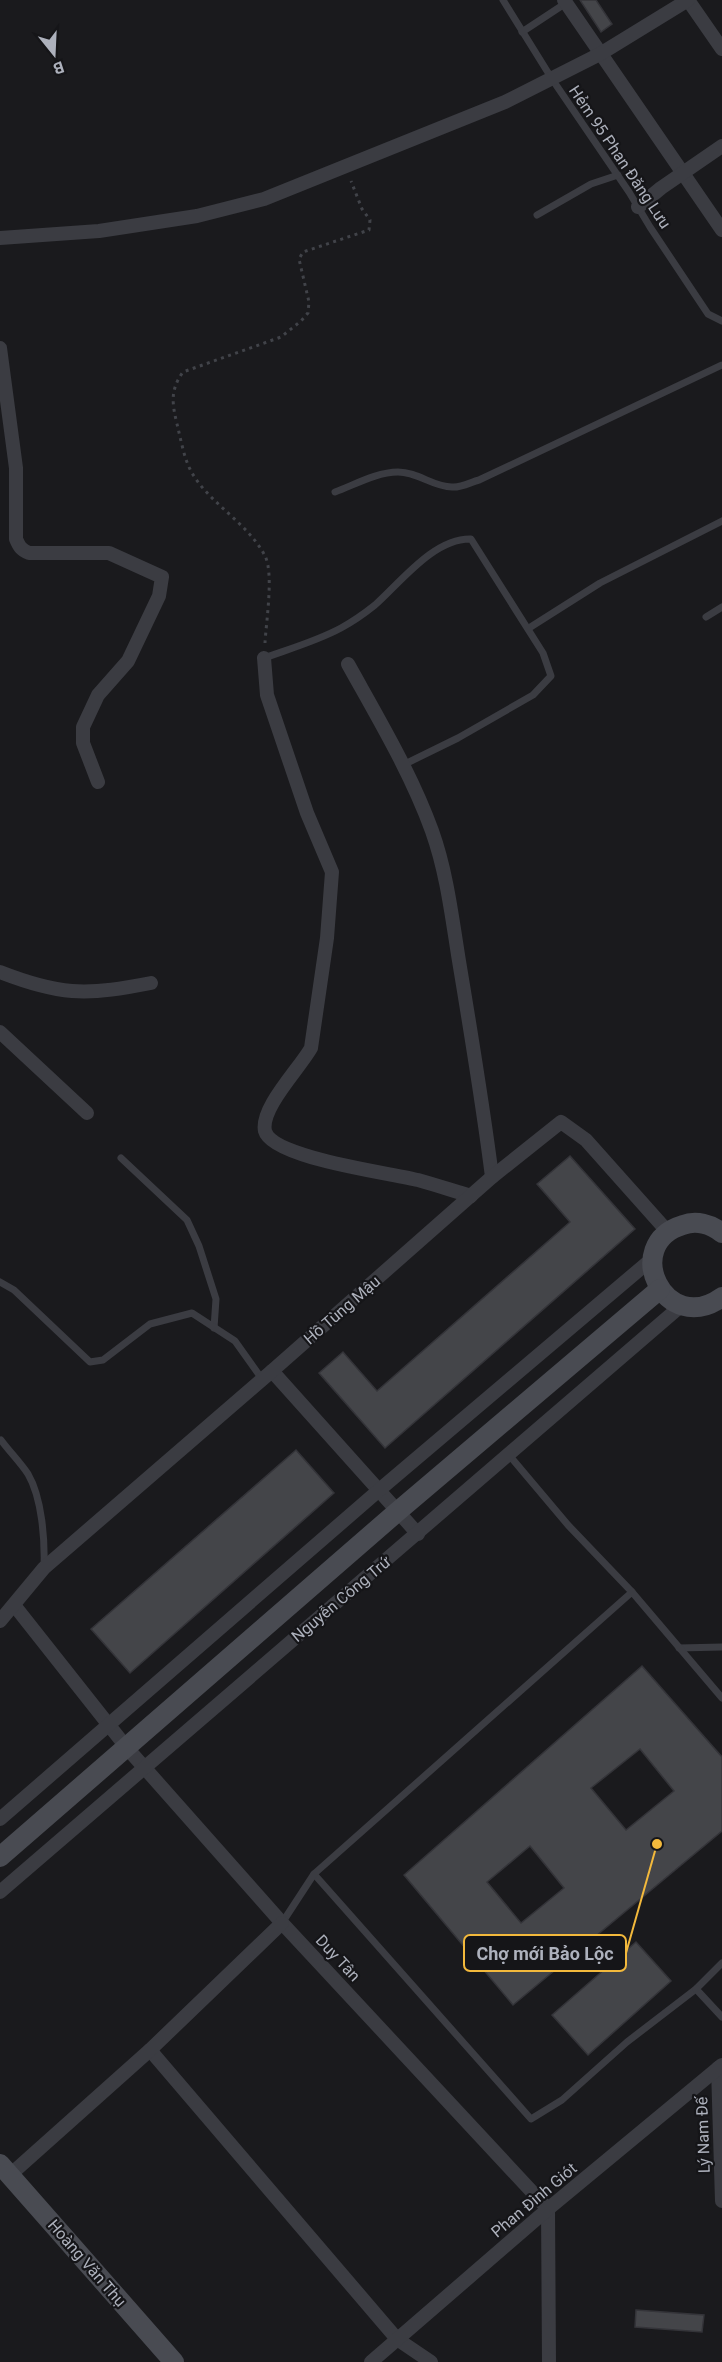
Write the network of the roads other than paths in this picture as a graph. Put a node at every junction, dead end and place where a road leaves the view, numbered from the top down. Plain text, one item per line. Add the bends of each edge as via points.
1 (503, 0) edge
2 (688, 0) edge
3 (565, 2) edge
4 (522, 32) junction
5 (722, 49) edge
6 (600, 54) junction
7 (552, 79) junction
8 (722, 146) edge
9 (683, 174) junction
10 (618, 176) junction
11 (639, 207) junction
12 (537, 215) dead end
13 (722, 230) edge
14 (0, 238) edge
15 (722, 321) edge
16 (0, 348) edge
17 (722, 365) edge
18 (335, 492) dead end
19 (722, 521) edge
20 (722, 607) edge
21 (706, 617) dead end
22 (528, 628) junction
23 (264, 658) joint
24 (348, 664) dead end
25 (402, 766) junction
26 (98, 782) dead end
27 (0, 972) edge
28 (151, 983) dead end
29 (0, 1032) edge
30 (87, 1113) dead end
31 (121, 1158) dead end
32 (492, 1177) junction
33 (471, 1196) junction
34 (668, 1232) junction
35 (722, 1233) edge
36 (653, 1258) junction
37 (0, 1282) edge
38 (660, 1289) junction
39 (722, 1298) edge
40 (682, 1305) junction
41 (214, 1328) junction
42 (267, 1375) junction
43 (1, 1440) edge
44 (508, 1455) junction
45 (378, 1491) junction
46 (397, 1512) junction
47 (418, 1534) junction
48 (44, 1568) junction
49 (632, 1592) junction
50 (14, 1605) junction
51 (0, 1621) edge
52 (722, 1647) edge
53 (679, 1648) junction
54 (722, 1698) edge
55 (109, 1724) junction
56 (126, 1746) junction
57 (144, 1767) junction
58 (0, 1820) edge
59 (0, 1857) edge
60 (314, 1874) junction
61 (0, 1892) edge
62 (282, 1923) junction
63 (722, 1964) edge
64 (696, 1989) junction
65 (722, 2017) edge
66 (150, 2050) junction
67 (720, 2067) edge
68 (5, 2169) edge
69 (722, 2201) edge
70 (548, 2209) junction
71 (396, 2339) junction
72 (174, 2362) edge
73 (371, 2362) edge
74 (431, 2362) edge
75 (549, 2362) edge

1 - 4 lane, Hẻm 95 Phan Đăng Lưu
2 - 5 street
2 - 6 street
3 - 4 lane
3 - 6 street
4 - 7 lane, Hẻm 95 Phan Đăng Lưu
6 - 7 street
6 - 9 street
7 - 10 lane, Hẻm 95 Phan Đăng Lưu
7 - 14 street via 505,102 264,199 197,216 99,231
8 - 9 street
9 - 11 street
9 - 13 street
10 - 11 lane, Hẻm 95 Phan Đăng Lưu
10 - 12 lane via 591,184
11 - 15 lane, Hẻm 95 Phan Đăng Lưu via 708,314
16 - 26 street via 16,468 19,546 29,553 109,553 162,577 159,596 128,661 98,695 83,727 83,743
17 - 18 lane via 455,488 397,472
19 - 22 lane via 600,583
20 - 21 lane
22 - 23 lane via 471,539 459,539 438,549 374,606 340,628
22 - 25 lane via 551,676 533,695
23 - 33 street via 267,695 307,813 332,872 311,1048 278,1094 266,1118 265,1130 270,1140 294,1152
24 - 25 street
25 - 32 street via 433,833 443,872
27 - 28 street via 72,991 112,990
29 - 30 street
31 - 41 lane via 187,1220 200,1246 216,1299
32 - 33 street, Hồ Tùng Mậu
32 - 34 street, Hồ Tùng Mậu via 561,1122 586,1140
33 - 42 street, Hồ Tùng Mậu
34 - 35 street via 697,1223
34 - 36 street
36 - 38 street via 654,1278
36 - 45 street
37 - 41 lane via 14,1290 90,1362 103,1360 150,1324 192,1313
38 - 40 street
38 - 46 street, Nguyễn Công Trứ
39 - 40 street via 703,1306
40 - 44 street, Nguyễn Công Trứ
41 - 42 lane via 235,1341
42 - 45 street
42 - 48 street, Hồ Tùng Mậu
43 - 48 lane via 28,1475 39,1506
44 - 47 street, Nguyễn Công Trứ
44 - 49 lane
45 - 46 street
45 - 55 street
46 - 47 street
46 - 56 street, Nguyễn Công Trứ
47 - 57 street, Nguyễn Công Trứ
48 - 50 street, Hồ Tùng Mậu
49 - 53 lane
49 - 60 lane
50 - 51 street, Hồ Tùng Mậu
50 - 55 street, Duy Tân
52 - 53 lane
53 - 54 lane
55 - 56 street, Duy Tân
55 - 58 street
56 - 57 street, Duy Tân
56 - 59 street, Nguyễn Công Trứ
57 - 61 street, Nguyễn Công Trứ
57 - 62 street, Duy Tân
60 - 62 lane
60 - 64 lane via 531,2119 562,2100 627,2042
62 - 66 street
62 - 70 street, Duy Tân
63 - 64 lane
64 - 65 lane
66 - 68 street
66 - 71 street
67 - 69 street, Lý Nam Đế
67 - 70 street, Phan Đình Giót
68 - 72 street, Hoàng Văn Thụ
70 - 71 street, Phan Đình Giót
70 - 75 street
71 - 73 street, Phan Đình Giót
71 - 74 street

